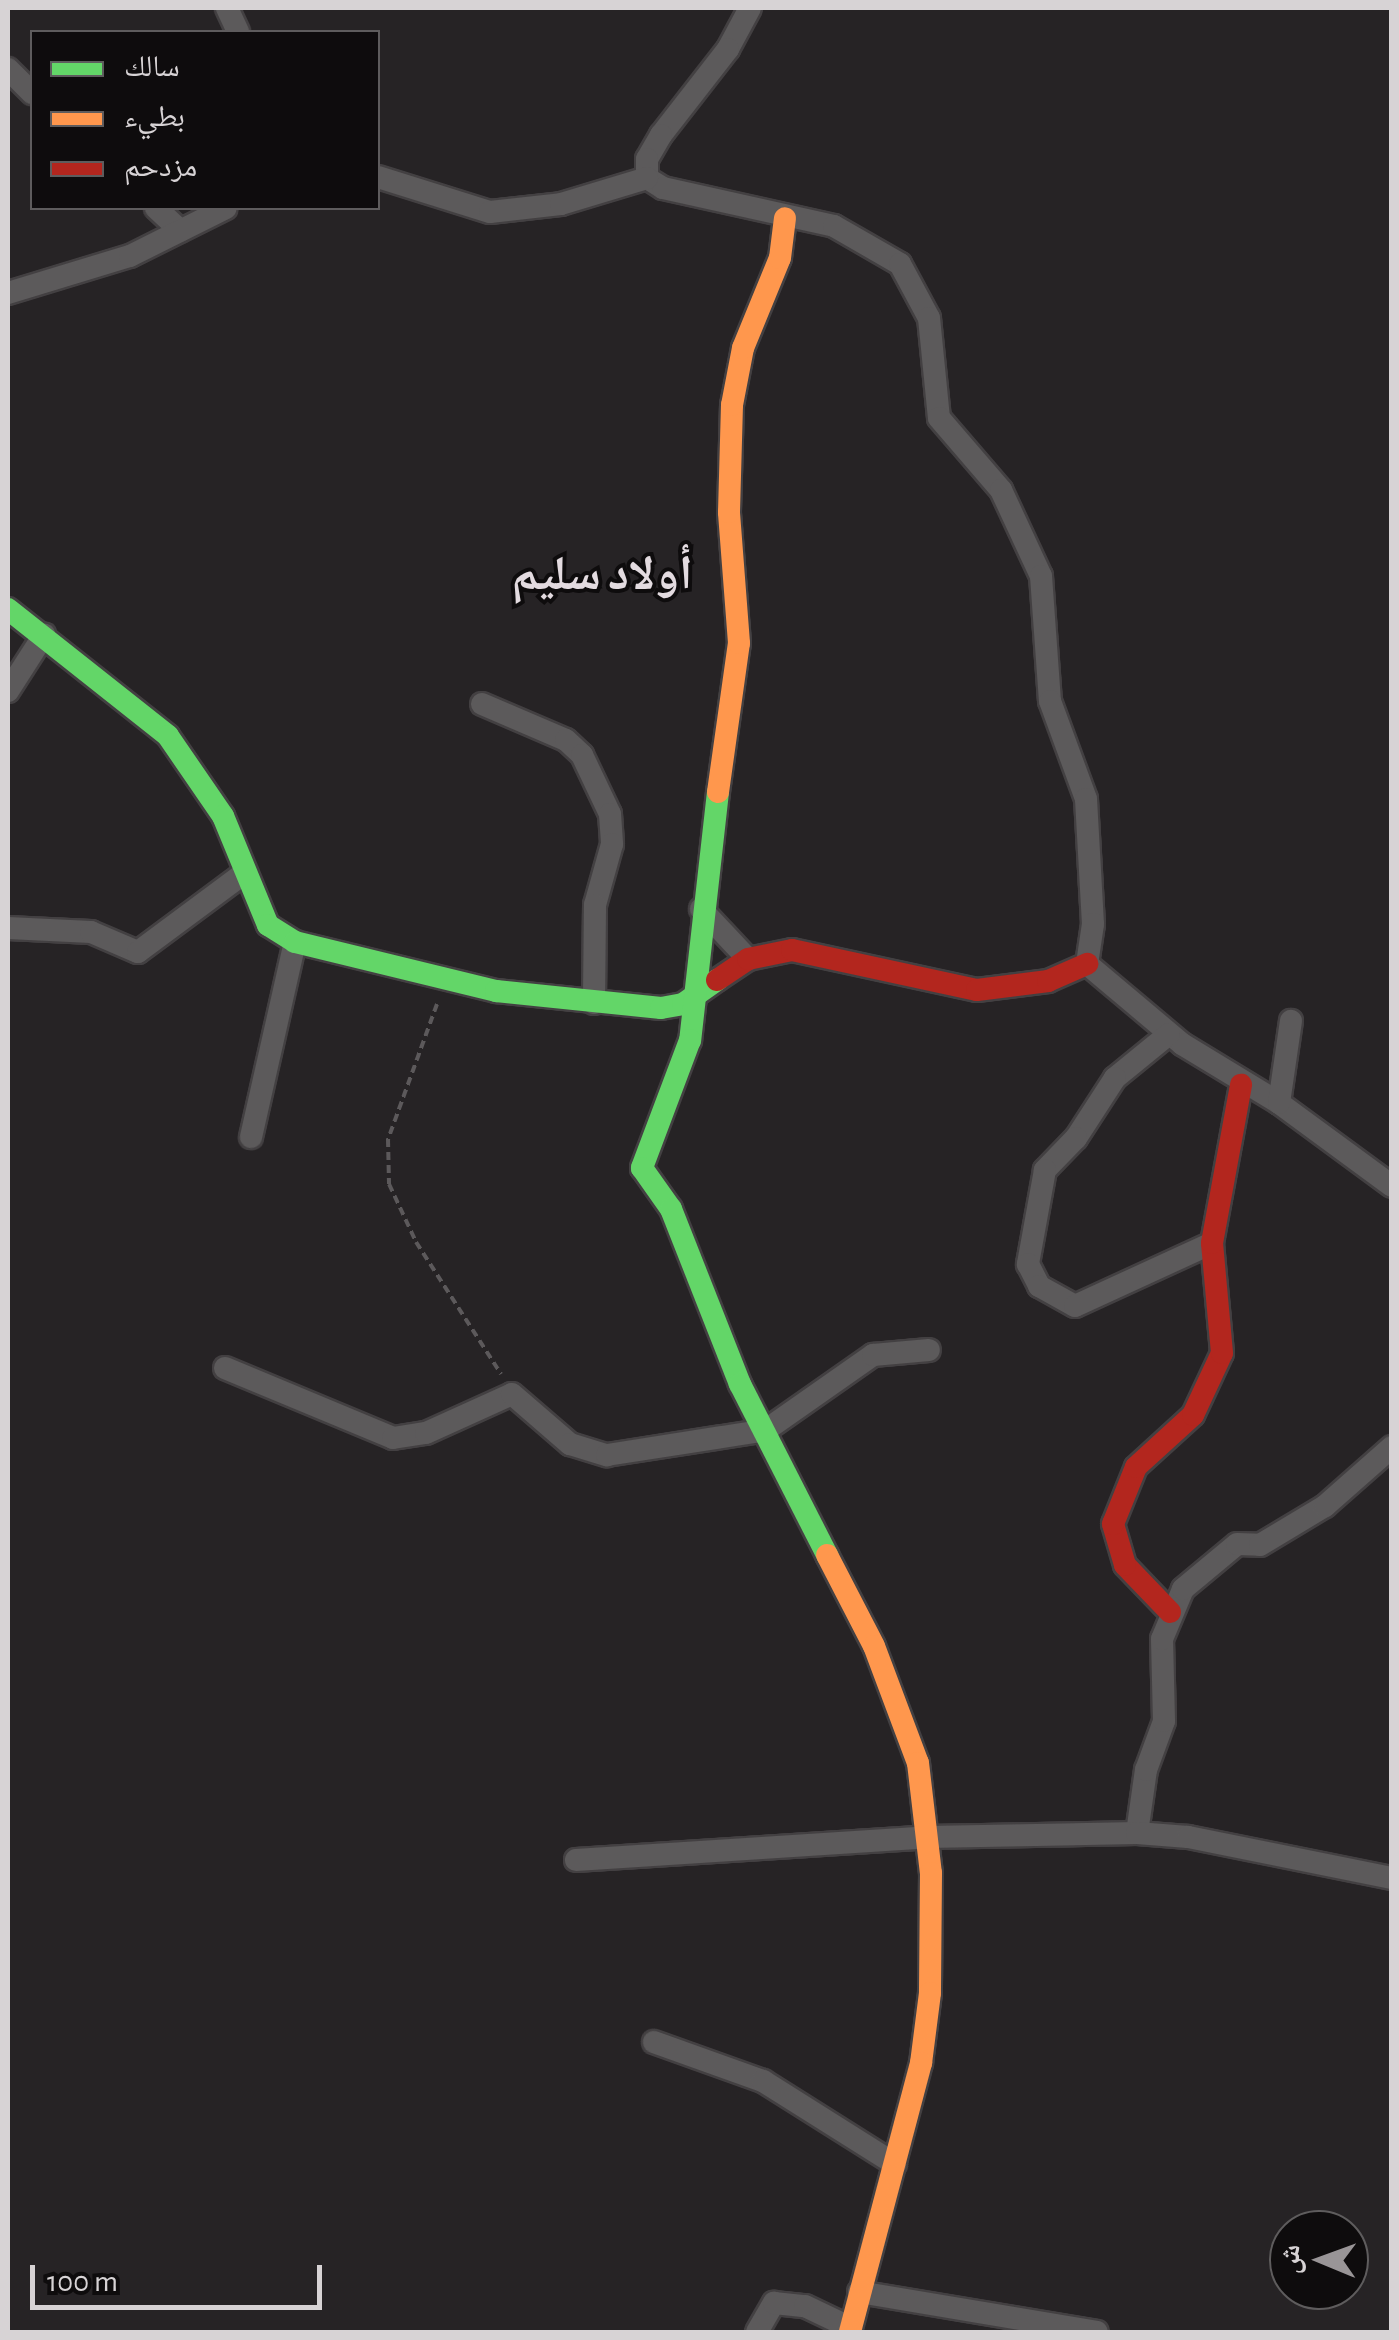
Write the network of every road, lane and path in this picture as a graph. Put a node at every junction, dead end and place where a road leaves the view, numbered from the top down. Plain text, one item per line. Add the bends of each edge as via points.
1 (750, 8) edge
2 (8, 69) edge
3 (30, 91) edge
4 (380, 178) edge
5 (647, 178) junction
6 (158, 210) edge
7 (222, 210) edge
8 (785, 218) junction
9 (180, 230) junction
10 (8, 293) edge
11 (8, 609) edge
12 (44, 635) junction
13 (8, 691) edge
14 (482, 704) dead end
15 (243, 874) junction
16 (701, 909) junction
17 (8, 928) edge
18 (295, 942) junction
19 (748, 959) junction
20 (1088, 964) junction
21 (445, 980) junction
22 (694, 995) junction
23 (594, 1003) junction
24 (1291, 1021) dead end
25 (1169, 1034) junction
26 (1242, 1085) junction
27 (1278, 1103) junction
28 (251, 1137) dead end
29 (1392, 1186) edge
30 (1212, 1243) junction
31 (930, 1350) dead end
32 (225, 1368) dead end
33 (515, 1395) junction
34 (766, 1430) junction
35 (1392, 1447) edge
36 (1170, 1612) junction
37 (1136, 1834) junction
38 (928, 1837) junction
39 (576, 1860) dead end
40 (1392, 1878) edge
41 (654, 2042) dead end
42 (894, 2164) junction
43 (859, 2292) junction
44 (850, 2330) edge
45 (757, 2332) edge
46 (1096, 2332) edge

1 - 5 street via 718,64 654,147
2 - 3 street
4 - 5 street via 490,212 561,204
5 - 8 street
6 - 9 street
7 - 9 street
8 - 16 street via 780,258 743,348 732,405 729,512 738,643
8 - 20 street via 834,226 900,264 930,318 939,418 1001,490 1026,534 1041,576 1050,700 1086,799 1093,924
9 - 10 street via 130,256
11 - 12 street
12 - 13 street
12 - 15 street via 142,711 187,759 223,816
14 - 23 street via 566,740 582,755 610,814 612,844 595,905
15 - 17 street via 138,952 91,932
15 - 18 street via 268,925
16 - 19 street
16 - 22 street
18 - 21 street
18 - 28 street
19 - 20 street via 815,952 1004,991
19 - 22 street
20 - 25 street
21 - 23 street
21 - 33 path via 388,1139 388,1184 416,1242
22 - 23 street via 672,1007
22 - 34 street via 688,1050 643,1158 643,1176 671,1209 704,1301
24 - 27 street
25 - 26 street
25 - 30 street via 1115,1078 1076,1138 1045,1170 1028,1264 1039,1286 1075,1306
26 - 27 street
26 - 30 street via 1225,1145
27 - 29 street
30 - 36 street via 1222,1353 1193,1414 1136,1468 1113,1524 1125,1564
31 - 34 street via 872,1354
32 - 33 street via 393,1438 426,1433
33 - 34 street via 570,1444 607,1455
34 - 38 street via 901,1708 918,1763
35 - 36 street via 1354,1484 1276,1538 1237,1544 1182,1589
36 - 37 street via 1161,1654 1164,1721 1146,1770
37 - 38 street
37 - 40 street via 1188,1837
38 - 39 street
38 - 42 street via 930,1993 921,2064
41 - 42 street via 763,2081
42 - 43 street
43 - 44 street
43 - 46 street
44 - 45 street via 805,2306 774,2303

